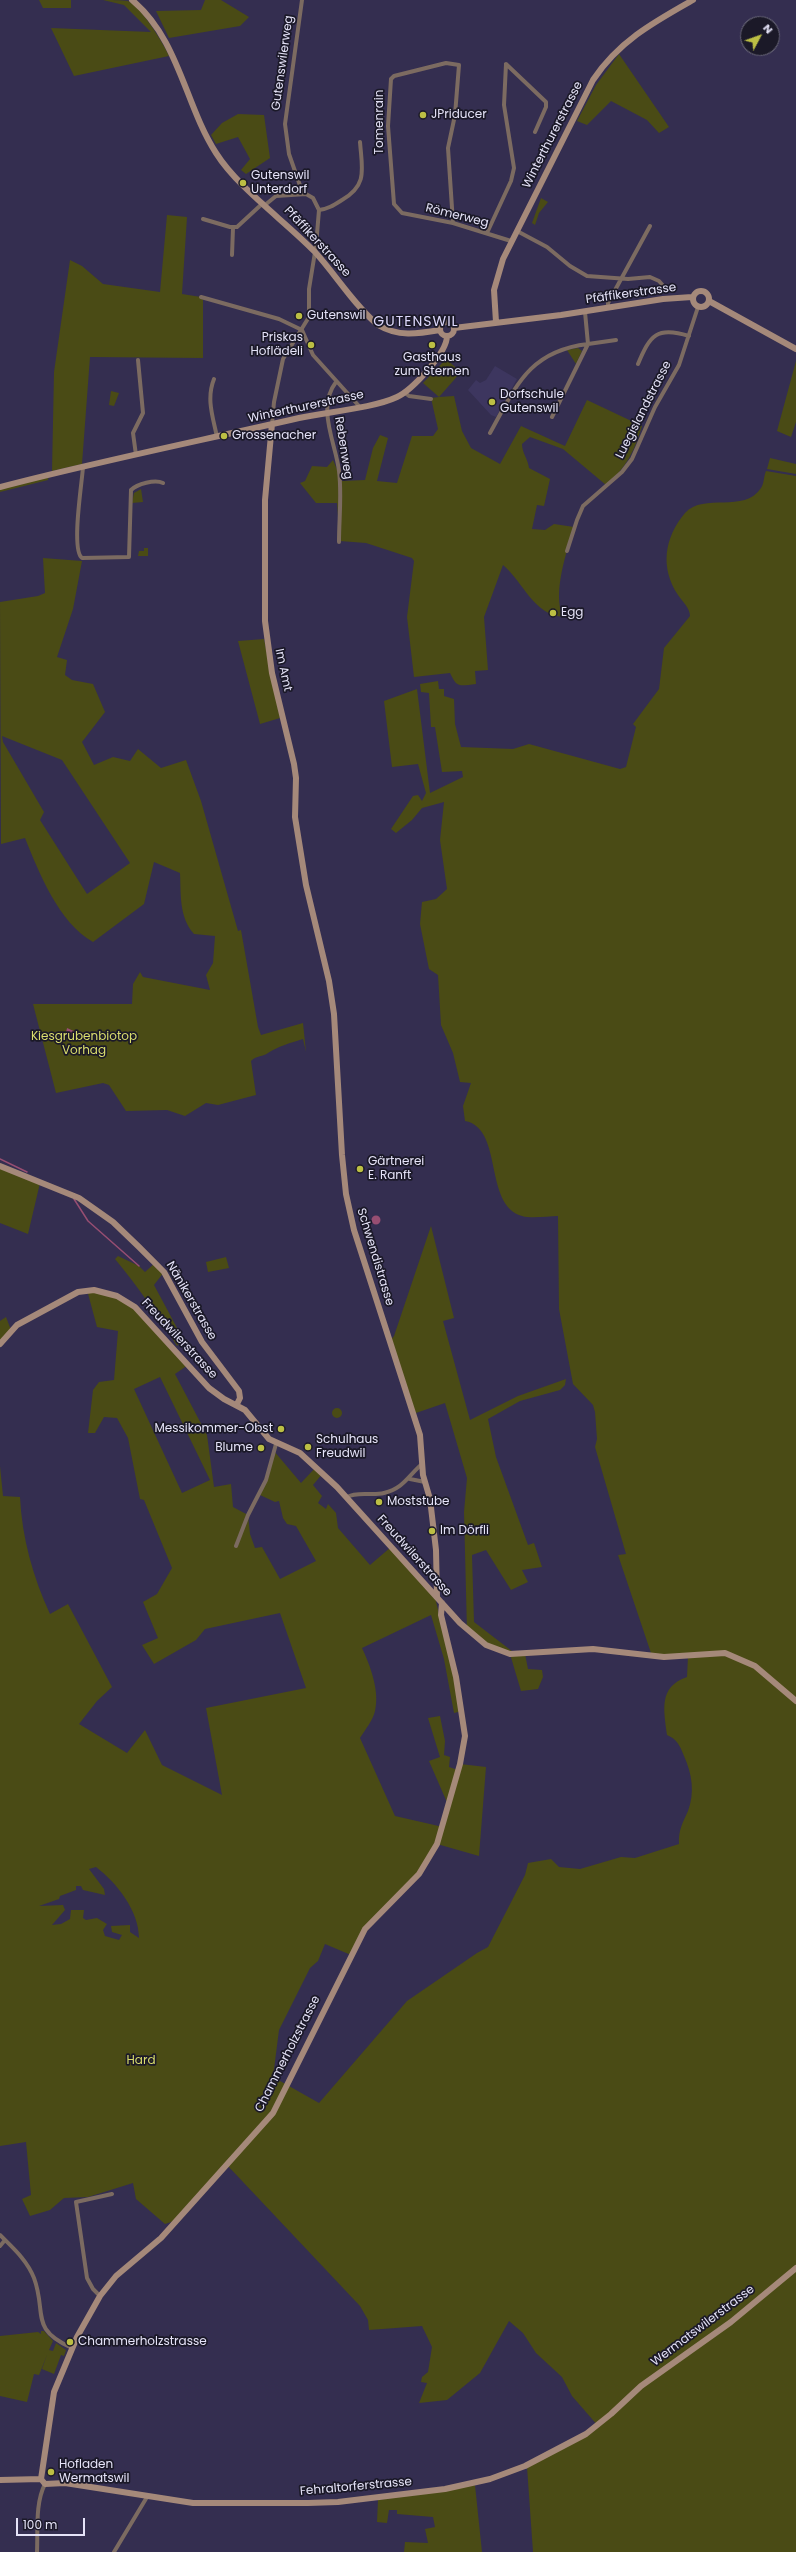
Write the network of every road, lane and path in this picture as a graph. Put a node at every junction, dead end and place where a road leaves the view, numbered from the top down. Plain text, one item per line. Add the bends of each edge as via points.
1 (132, 0) edge
2 (302, 0) edge
3 (694, 0) edge
4 (535, 132) dead end
5 (360, 142) dead end
6 (303, 194) junction
7 (265, 204) junction
8 (318, 210) junction
9 (398, 210) joint
10 (203, 219) dead end
11 (453, 223) junction
12 (650, 226) dead end
13 (233, 228) junction
14 (516, 231) junction
15 (487, 233) junction
16 (512, 241) junction
17 (315, 252) junction
18 (232, 255) dead end
19 (623, 277) junction
20 (666, 289) dead end
21 (201, 297) dead end
22 (692, 297) junction
23 (709, 301) junction
24 (698, 307) junction
25 (608, 308) junction
26 (585, 312) junction
27 (496, 322) junction
28 (454, 328) junction
29 (302, 330) junction
30 (440, 330) junction
31 (447, 336) junction
32 (689, 336) junction
33 (616, 340) dead end
34 (588, 344) junction
35 (796, 349) edge
36 (138, 360) dead end
37 (638, 364) dead end
38 (214, 379) dead end
39 (336, 382) junction
40 (405, 393) junction
41 (431, 399) dead end
42 (359, 406) junction
43 (328, 410) junction
44 (552, 417) dead end
45 (272, 424) junction
46 (490, 433) dead end
47 (217, 437) junction
48 (136, 455) junction
49 (83, 467) junction
50 (163, 483) dead end
51 (0, 487) edge
52 (339, 542) dead end
53 (567, 551) dead end
54 (314, 917) joint
55 (0, 1166) edge
56 (0, 1344) edge
57 (237, 1404) junction
58 (276, 1444) junction
59 (422, 1464) junction
60 (410, 1479) junction
61 (425, 1482) junction
62 (347, 1497) junction
63 (236, 1546) dead end
64 (437, 1597) junction
65 (442, 1603) junction
66 (796, 1701) edge
67 (112, 2194) dead end
68 (0, 2235) edge
69 (5, 2240) junction
70 (0, 2246) edge
71 (796, 2268) edge
72 (100, 2296) junction
73 (72, 2348) junction
74 (641, 2386) joint
75 (0, 2480) edge
76 (43, 2482) junction
77 (147, 2497) junction
78 (37, 2552) edge
79 (114, 2552) edge

1 - 7 street, Pfäffikerstrasse via 150,20 166,44 217,154 227,169
2 - 6 street, Gutenswilerweg via 286,103 285,129 289,154
3 - 14 street, Winterthurerstrasse via 633,36 606,61 575,113
4 - 15 street via 546,102 506,64 504,105 514,168 511,181
5 - 8 street via 362,175 359,187 330,207
6 - 7 street via 276,196
6 - 8 street via 313,198
7 - 13 street
7 - 17 street, Pfäffikerstrasse
8 - 17 street
9 - 11 street, Römerweg
9 - 11 street, Tomenrain via 394,204 388,126 390,79 446,63 459,64 455,115 448,148
10 - 13 street
11 - 15 street, Römerweg
12 - 19 street
13 - 18 street
14 - 16 street, Winterthurerstrasse
14 - 19 street via 541,244 587,276
15 - 16 street, Römerweg
16 - 27 street, Winterthurerstrasse via 495,281 493,297
17 - 29 street via 309,289 308,317
17 - 30 street, Pfäffikerstrasse via 378,325 390,332 405,334
19 - 20 street via 653,278
19 - 25 street via 608,303
21 - 29 street via 280,319
22 - 23 street, Pfäffikerstrasse via 702,290 708,295
22 - 24 street, Pfäffikerstrasse
22 - 25 street, Pfäffikerstrasse
23 - 24 street
23 - 35 street, Pfäffikerstrasse
24 - 32 street, Luegislandstrasse
25 - 26 street, Pfäffikerstrasse
26 - 27 street, Pfäffikerstrasse
26 - 34 street
27 - 28 street, Pfäffikerstrasse
28 - 30 street via 451,323 445,322
28 - 31 street
29 - 39 street via 310,350
29 - 45 street via 289,346 280,366
30 - 31 street via 441,334
31 - 40 street, Winterthurerstrasse via 444,350
32 - 37 street via 669,330 657,334
32 - 53 street, Luegislandstrasse via 679,365 655,407 632,459 622,472 583,506
33 - 34 street
34 - 44 street
34 - 46 street via 555,352 531,368 518,382
36 - 48 street via 143,413 133,433
38 - 47 street via 209,391
39 - 42 street
39 - 43 street, Rebenweg via 331,391
40 - 41 street via 409,396
40 - 42 street, Winterthurerstrasse via 390,400
42 - 43 street, Winterthurerstrasse
43 - 45 street, Winterthurerstrasse
43 - 52 street, Rebenweg via 332,447 339,470
45 - 47 street, Winterthurerstrasse
45 - 54 street, Im Amt via 265,500 266,637 294,764 295,817
47 - 48 street, Winterthurerstrasse
48 - 49 street, Winterthurerstrasse
49 - 50 street via 78,518 78,553 84,558 129,557 131,490 145,484 159,481
49 - 51 street, Winterthurerstrasse
54 - 59 street, Schwendistrasse via 334,1014 342,1155 349,1212 420,1435
55 - 57 street, Nänikerstrasse via 79,1198 113,1222 156,1262 202,1342 239,1391 241,1396
56 - 57 street, Freudwilerstrasse via 17,1325 72,1295 87,1290 103,1291 135,1307 209,1388 224,1399
57 - 58 street, Freudwilerstrasse
58 - 62 street, Freudwilerstrasse via 300,1453
58 - 63 street via 266,1480
59 - 60 street
59 - 61 street, Schwendistrasse
60 - 61 street
60 - 62 street via 385,1493 355,1494
61 - 64 street, Schwendistrasse via 430,1499 436,1550
62 - 64 street, Freudwilerstrasse
64 - 65 street, Freudwilerstrasse
65 - 66 street, Freudwilerstrasse via 476,1637 494,1649 510,1654 593,1649 672,1657 714,1652 734,1655 755,1666
65 - 72 street, Chammerholzstrasse via 441,1615 456,1677 465,1736 460,1764 437,1844 419,1874 365,1929 273,2113 164,2234 116,2276
67 - 72 street via 76,2202 87,2278 90,2286
68 - 69 street
69 - 70 street
69 - 73 street via 32,2273 46,2330 55,2340
71 - 74 street, Wermatswilerstrasse via 727,2325
72 - 73 street, Chammerholzstrasse
73 - 76 street, Chammerholzstrasse via 54,2392
74 - 77 street, Fehraltorferstrasse via 604,2420 572,2442 525,2466 460,2487 329,2502 202,2503
75 - 76 street, Fehraltorferstrasse
76 - 77 street, Fehraltorferstrasse via 65,2483
76 - 78 street, Chammerholzstrasse
77 - 79 street

